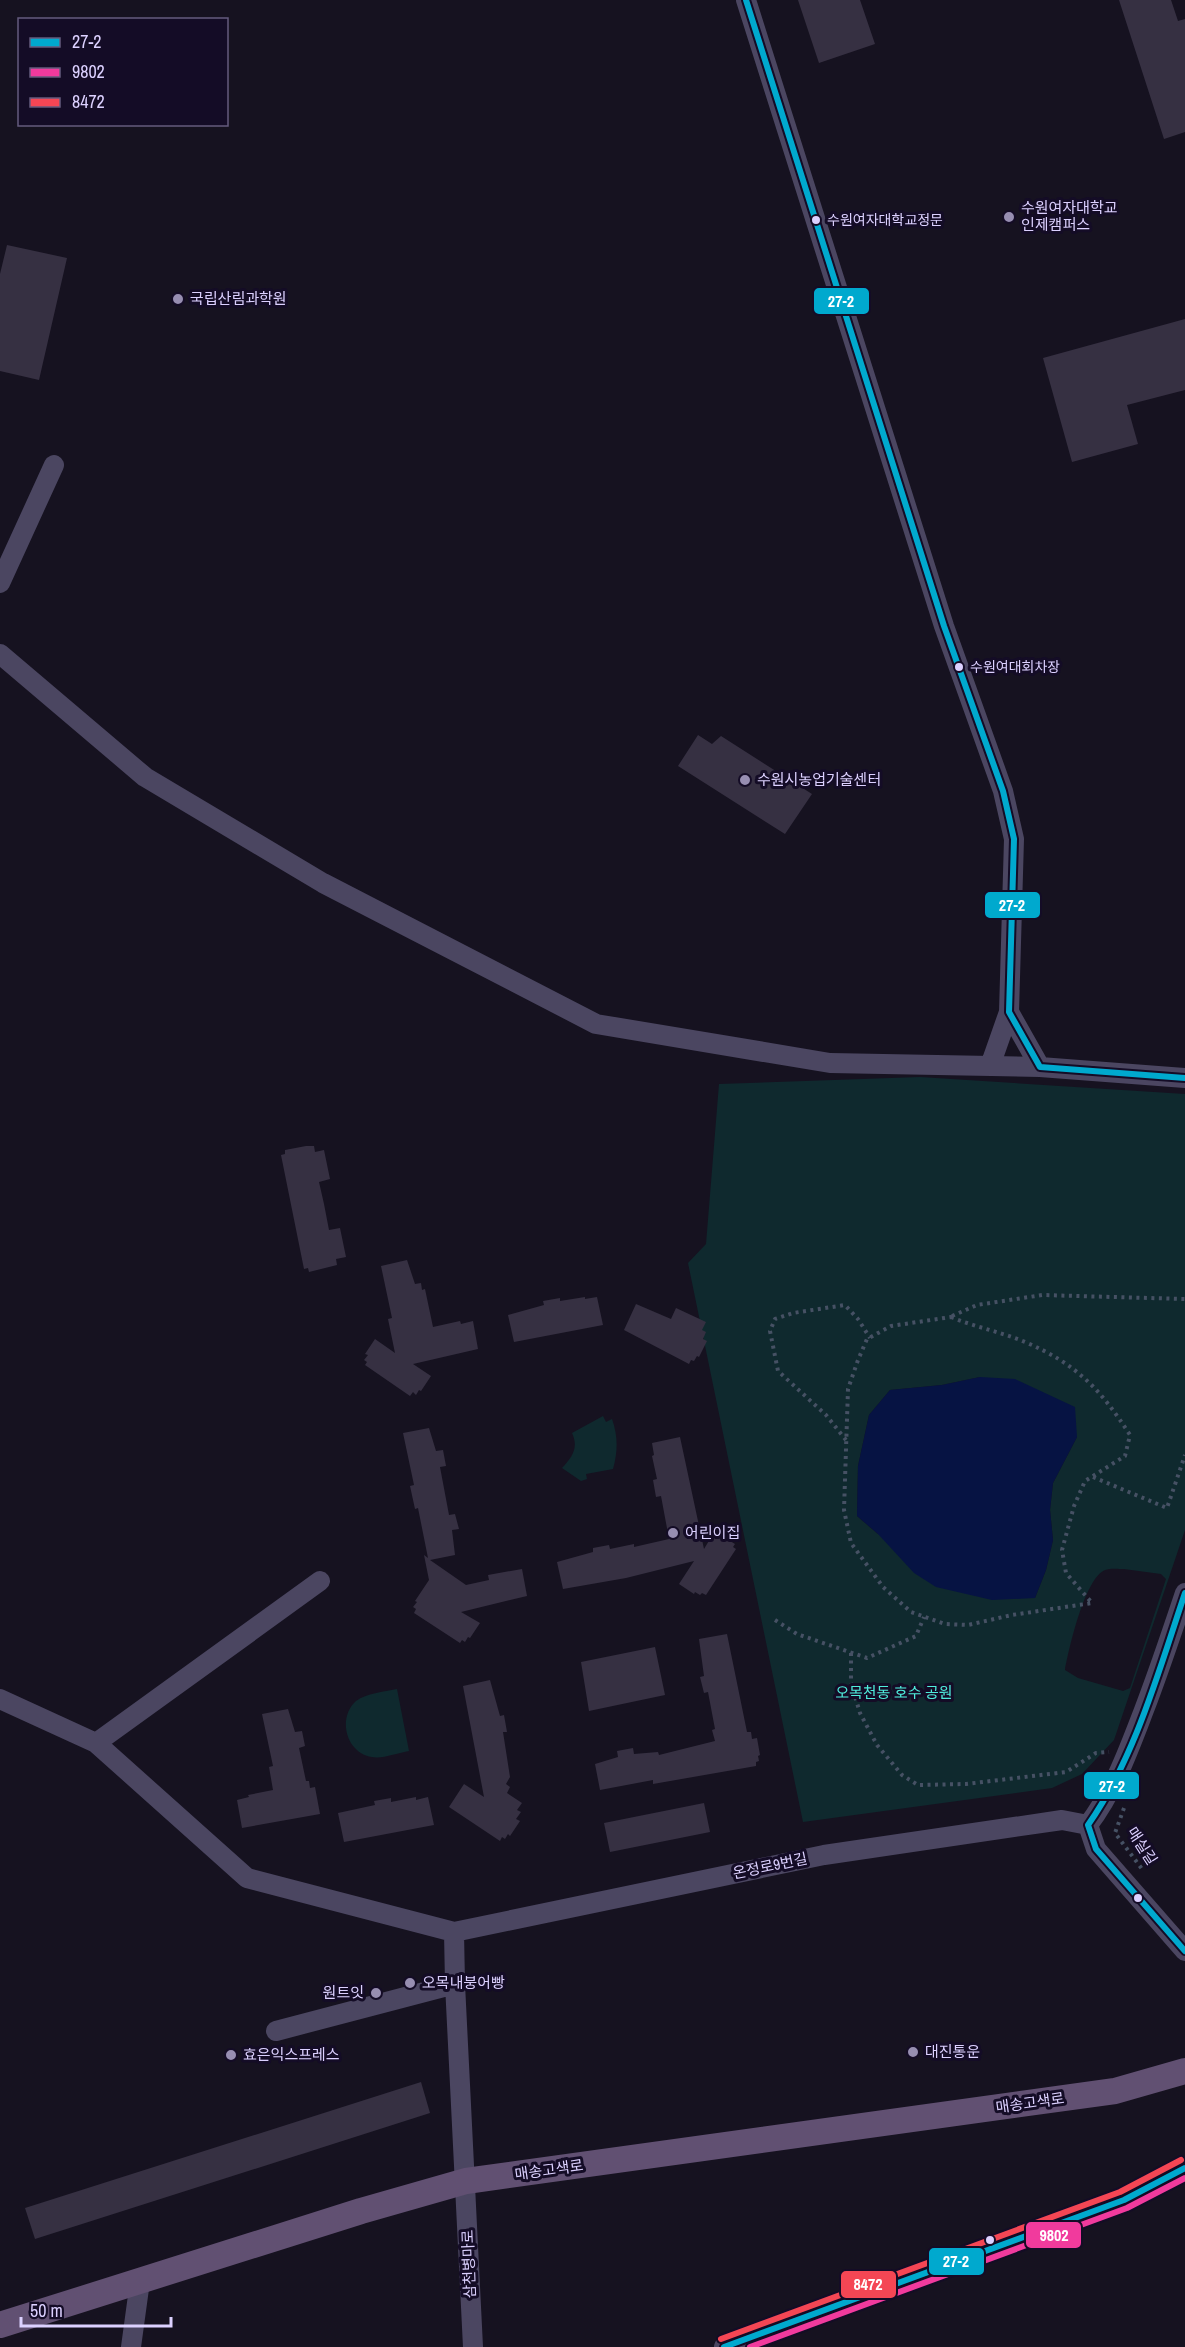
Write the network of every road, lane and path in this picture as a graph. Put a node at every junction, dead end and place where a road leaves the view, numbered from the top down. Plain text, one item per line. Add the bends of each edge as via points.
1 (746, 0) edge
2 (54, 465) dead end
3 (0, 582) edge
4 (0, 654) edge
5 (1009, 1012) junction
6 (990, 1066) junction
7 (1040, 1067) junction
8 (1185, 1078) edge
9 (1185, 1299) edge
10 (951, 1317) junction
11 (870, 1338) junction
12 (847, 1441) junction
13 (1185, 1455) edge
14 (1092, 1477) junction
15 (320, 1581) dead end
16 (1185, 1593) edge
17 (924, 1617) junction
18 (774, 1620) dead end
19 (851, 1653) junction
20 (0, 1699) edge
21 (96, 1743) junction
22 (1129, 1750) junction
23 (1127, 1800) dead end
24 (1088, 1825) junction
25 (1143, 1871) dead end
26 (454, 1932) junction
27 (1185, 1951) edge
28 (455, 1984) junction
29 (276, 2031) dead end
30 (1185, 2071) edge
31 (1185, 2087) edge
32 (1115, 2091) junction
33 (1185, 2168) edge
34 (466, 2181) junction
35 (140, 2281) junction
36 (0, 2325) edge
37 (131, 2347) edge
38 (472, 2347) edge
39 (724, 2347) edge

1 - 5 street via 944,626 1003,791 1014,839
2 - 3 street
4 - 6 street via 145,777 323,883 596,1024 830,1063
5 - 6 street
5 - 7 street
6 - 7 street
7 - 8 street
9 - 10 path via 1042,1295 977,1305
10 - 11 path via 891,1326
10 - 14 path via 1042,1350 1087,1378 1112,1406 1131,1435 1125,1456
11 - 12 path via 848,1389
11 - 12 path via 845,1305 793,1313 775,1319 770,1330 778,1371 826,1415
12 - 17 path via 844,1510 851,1543 883,1587 910,1612
13 - 14 path via 1167,1508
14 - 17 path via 1085,1481 1074,1506 1062,1550 1066,1573 1092,1603 968,1625 945,1624
15 - 21 street
16 - 22 street
17 - 19 path via 916,1636 867,1658
18 - 19 path via 797,1634
19 - 22 path via 851,1683 860,1713 877,1745 902,1775 918,1785 966,1784 1066,1772 1096,1753
20 - 21 street
21 - 26 street via 247,1878
22 - 24 street
23 - 25 path, 매실길 via 1115,1833
24 - 26 street, 온정로9번길 via 1062,1820 824,1855
24 - 27 street via 1096,1849
26 - 28 street, 삼천병마로
28 - 29 street
28 - 34 street, 삼천병마로
30 - 32 main road, 매송고색로
31 - 32 main road, 매송고색로
32 - 34 main road, 매송고색로
33 - 39 street via 1124,2200
34 - 35 main road, 매송고색로
34 - 38 street, 삼천병마로
35 - 36 main road, 매송고색로
35 - 37 street

